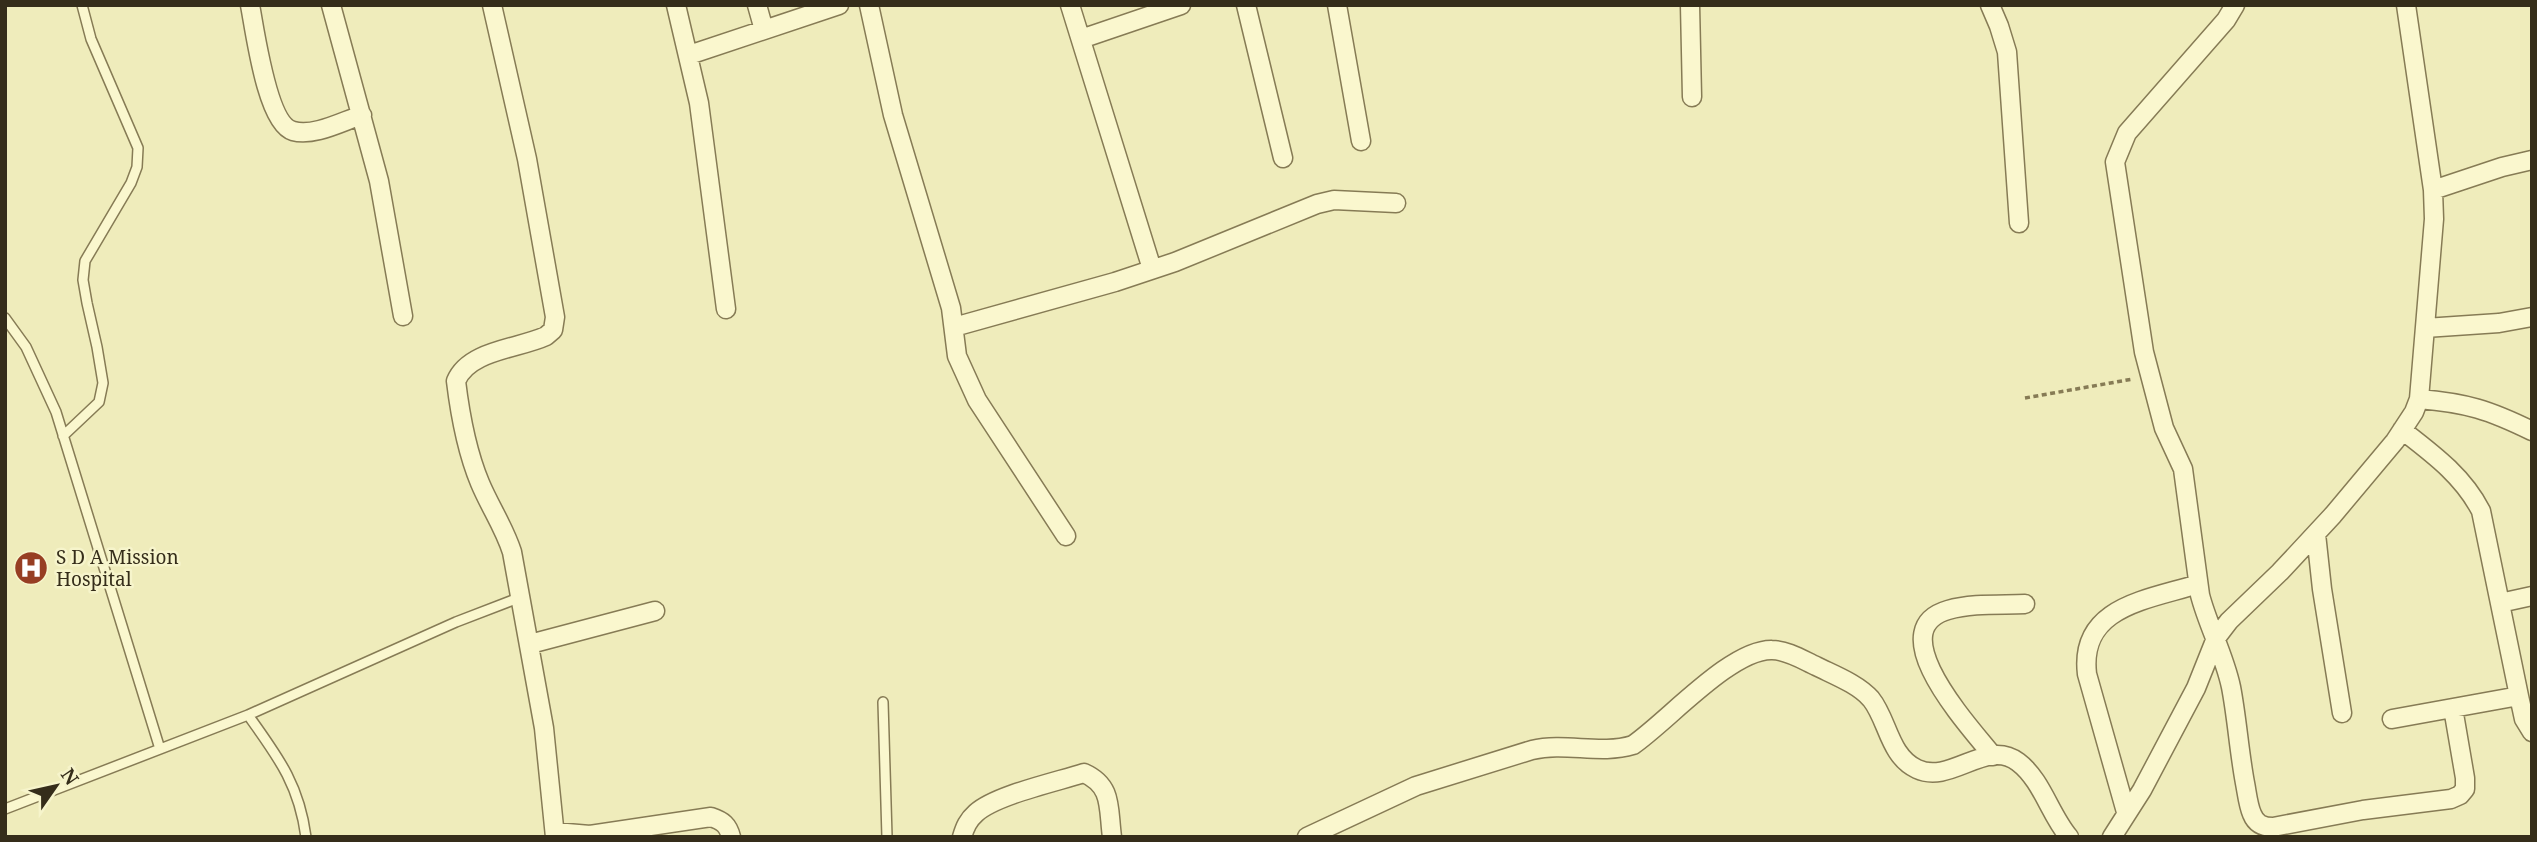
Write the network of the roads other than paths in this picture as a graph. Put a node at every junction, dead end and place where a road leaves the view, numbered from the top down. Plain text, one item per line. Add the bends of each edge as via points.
1 (82, 5) edge
2 (250, 5) edge
3 (331, 5) edge
4 (492, 5) edge
5 (676, 5) edge
6 (757, 5) edge
7 (839, 5) edge
8 (869, 5) edge
9 (1070, 5) edge
10 (1181, 5) edge
11 (1246, 5) edge
12 (1337, 5) edge
13 (1690, 5) edge
14 (1990, 5) edge
15 (2235, 5) edge
16 (2406, 5) edge
17 (764, 30) junction
18 (1081, 39) junction
19 (689, 54) junction
20 (1692, 97) dead end
21 (362, 115) junction
22 (1361, 141) dead end
23 (1283, 158) dead end
24 (2532, 160) edge
25 (2433, 190) junction
26 (1396, 203) dead end
27 (2019, 223) dead end
28 (1152, 269) junction
29 (726, 309) dead end
30 (403, 316) dead end
31 (2532, 317) edge
32 (5, 318) edge
33 (954, 327) junction
34 (2425, 328) junction
35 (2419, 399) junction
36 (2402, 430) junction
37 (2532, 431) edge
38 (63, 436) junction
39 (2316, 534) junction
40 (1066, 536) dead end
41 (2199, 584) junction
42 (2532, 596) edge
43 (521, 597) junction
44 (2500, 603) junction
45 (2025, 604) dead end
46 (655, 611) dead end
47 (2216, 638) junction
48 (530, 644) junction
49 (2519, 696) junction
50 (883, 702) dead end
51 (2453, 708) junction
52 (2342, 713) dead end
53 (248, 715) junction
54 (2392, 719) dead end
55 (2532, 732) edge
56 (160, 749) junction
57 (1993, 756) junction
58 (5, 808) edge
59 (2126, 812) junction
60 (555, 834) edge
61 (306, 837) edge
62 (731, 837) edge
63 (887, 837) edge
64 (962, 837) edge
65 (1112, 837) edge
66 (1307, 837) edge
67 (2069, 837) edge
68 (2112, 837) edge

1 - 38 lane via 91,39 138,148 131,183 85,261 83,279 103,383 99,402
2 - 21 street via 265,77 281,123 292,131 307,132
3 - 21 street
4 - 43 street via 527,159 555,317 553,330 546,337 471,363 456,381 474,465 505,529
5 - 19 street
6 - 17 street
7 - 17 street
8 - 33 street via 893,115
9 - 18 street
10 - 18 street
11 - 23 street
12 - 22 street
13 - 20 street
14 - 27 street via 2007,52
15 - 41 street via 2127,133 2115,162 2150,377 2164,428 2183,469
16 - 25 street
17 - 19 street
18 - 28 street
19 - 29 street
21 - 30 street
24 - 25 street
25 - 34 street
26 - 28 street via 1334,200 1317,204
28 - 33 street
31 - 34 street
32 - 38 lane via 41,376
33 - 40 street via 957,356 977,400
34 - 35 street
35 - 36 street
35 - 37 street via 2484,409
36 - 39 street
36 - 44 street via 2472,493 2481,511
38 - 56 lane
39 - 47 street
39 - 52 street
41 - 47 street
41 - 59 street via 2117,610 2090,636 2084,655 2087,674
42 - 44 street
43 - 48 street
43 - 53 lane
44 - 49 street
45 - 57 street via 1948,610 1924,629 1921,645 1929,666
46 - 48 street
47 - 51 street via 2232,691 2251,812 2263,827 2460,795 2465,778
47 - 59 street via 2196,688
48 - 60 street
49 - 51 street
49 - 55 street
50 - 63 lane
51 - 54 street
53 - 56 lane
53 - 61 lane via 282,762 298,796
56 - 58 lane
57 - 66 street via 1945,773 1918,770 1908,764 1872,700 1861,691 1799,658 1771,650 1731,664 1633,745 1532,750 1416,786
57 - 67 street via 2018,762
59 - 68 street
60 - 62 street via 590,835 711,817 721,820
64 - 65 street via 965,826 990,803 1084,773 1105,788

